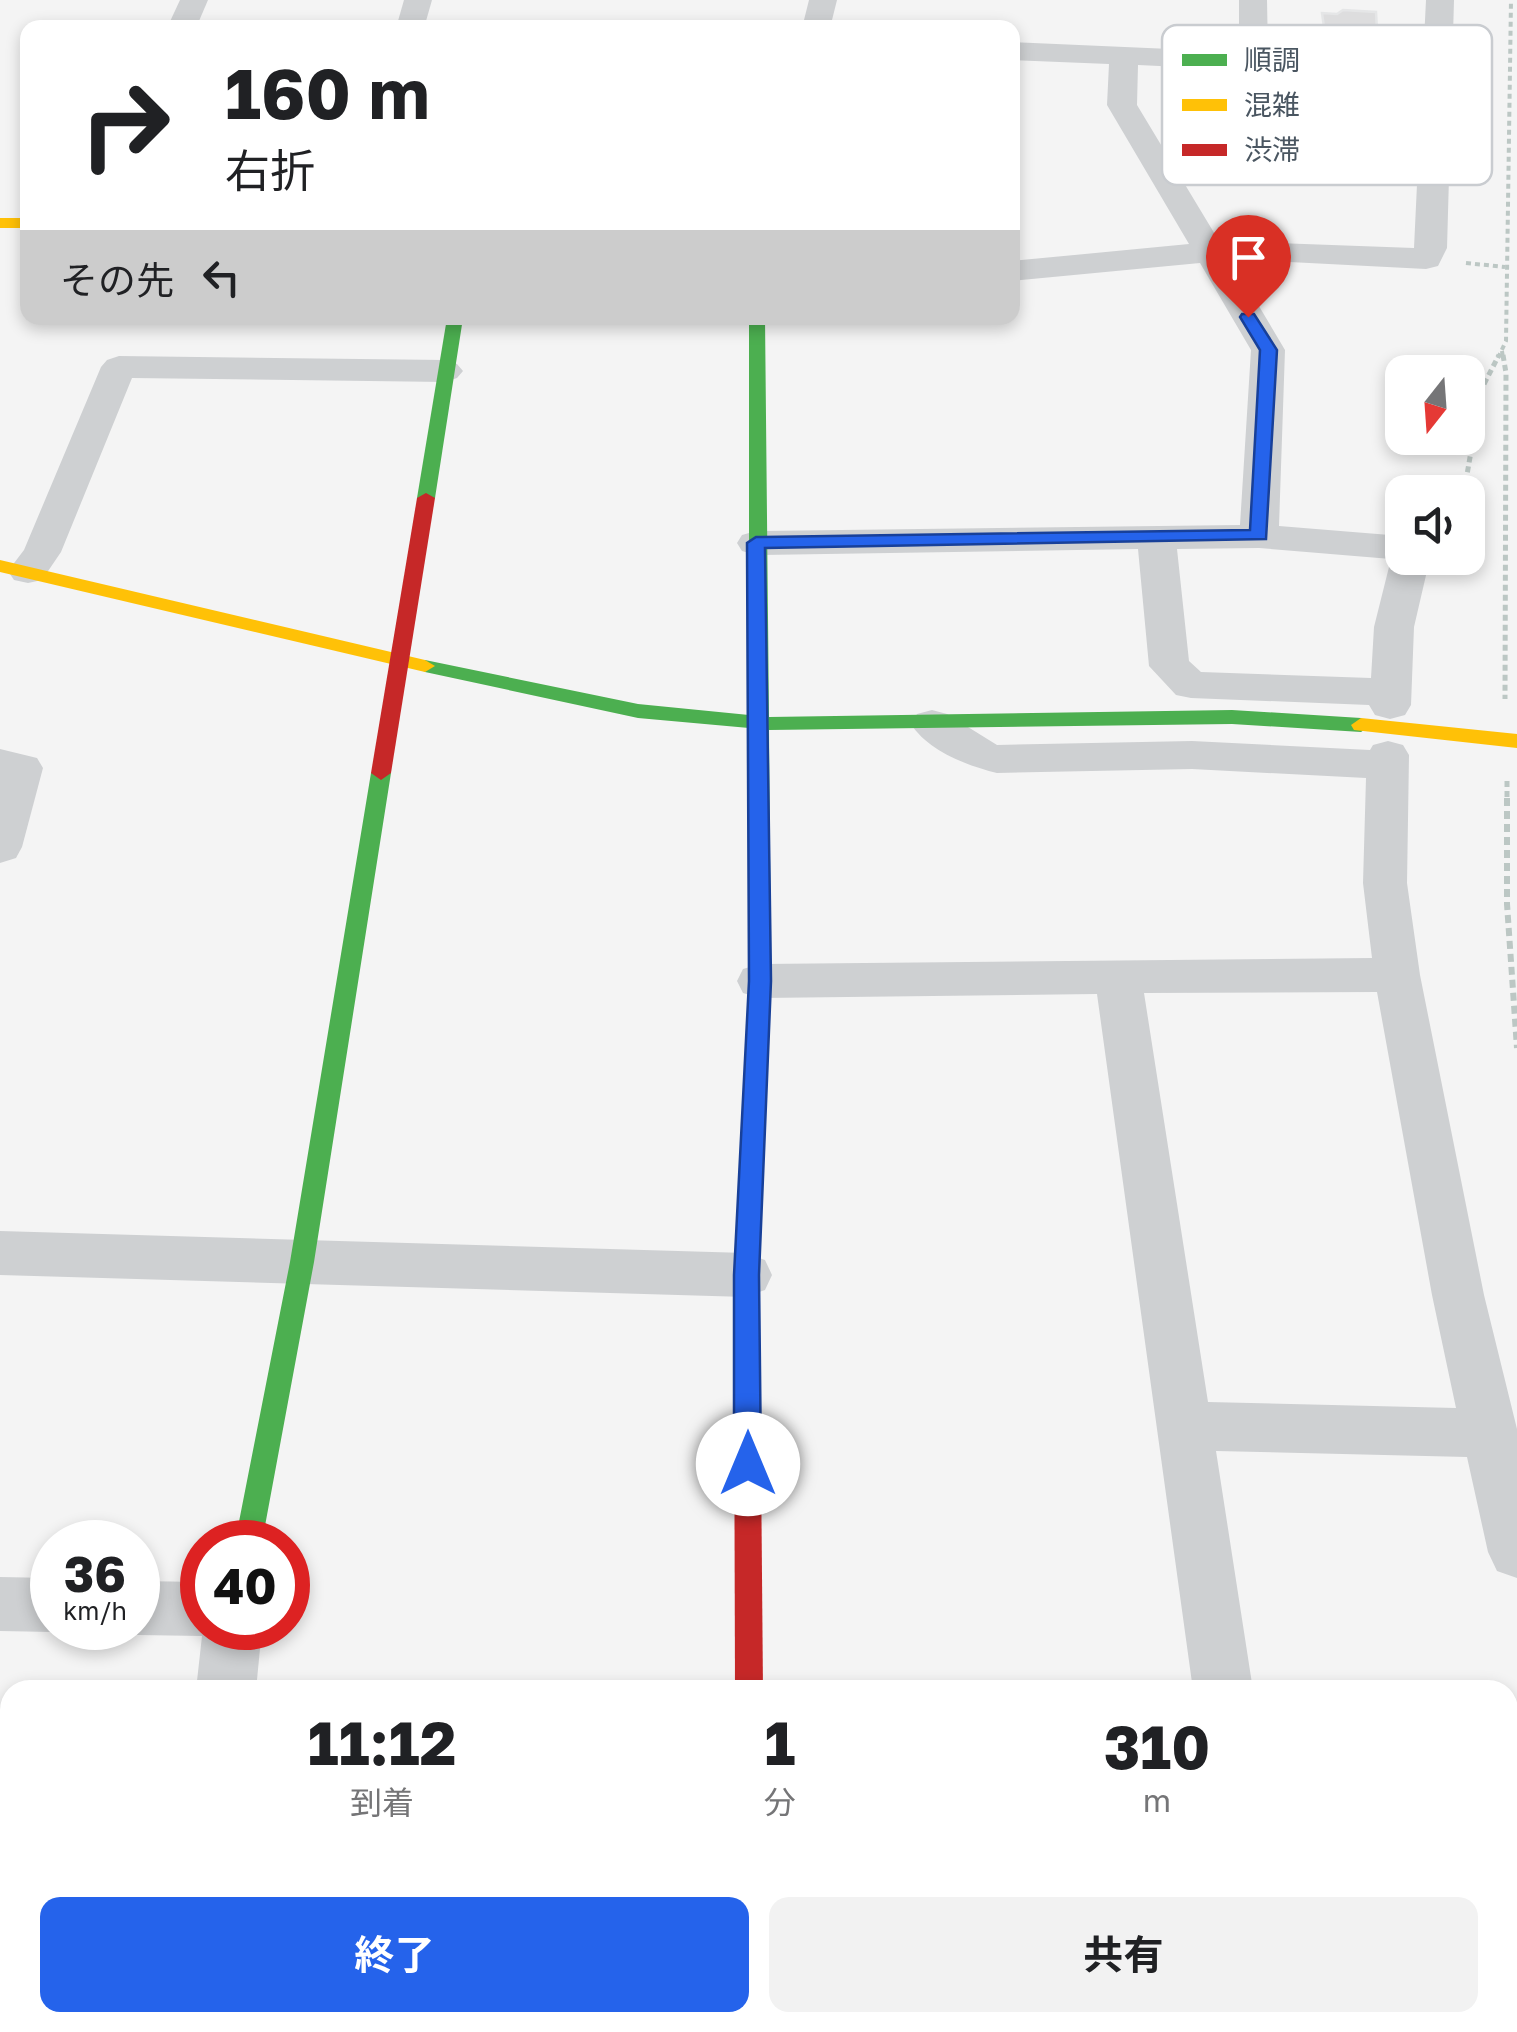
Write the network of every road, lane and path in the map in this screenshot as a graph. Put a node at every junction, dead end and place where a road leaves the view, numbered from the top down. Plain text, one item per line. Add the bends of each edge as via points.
1 (1440, 0) edge
2 (1511, 0) edge
3 (1439, 25) edge
4 (1020, 51) edge
5 (1124, 56) junction
6 (1162, 58) edge
7 (1162, 173) edge
8 (1169, 185) edge
9 (1433, 185) edge
10 (1208, 250) junction
11 (1455, 262) dead end
12 (1505, 267) junction
13 (1020, 271) edge
14 (455, 325) edge
15 (757, 325) edge
16 (1502, 350) junction
17 (445, 371) junction
18 (1467, 475) edge
19 (1156, 536) junction
20 (1259, 536) junction
21 (756, 543) junction
22 (1385, 547) edge
23 (14, 569) edge
24 (1407, 575) edge
25 (400, 658) junction
26 (1504, 712) dead end
27 (756, 722) junction
28 (932, 724) junction
29 (1517, 741) edge
30 (0, 764) edge
31 (1507, 772) dead end
32 (0, 847) edge
33 (1397, 974) junction
34 (1118, 976) junction
35 (760, 981) junction
36 (1517, 1048) edge
37 (0, 1253) edge
38 (302, 1262) junction
39 (746, 1275) junction
40 (1184, 1426) junction
41 (1491, 1433) junction
42 (252, 1520) edge
43 (1517, 1552) edge
44 (0, 1604) edge
45 (30, 1605) edge
46 (231, 1650) edge
47 (227, 1680) edge
48 (749, 1680) edge
49 (1222, 1680) edge

1 - 3 street
2 - 12 path
4 - 5 street
5 - 6 street
5 - 7 street via 1122,106
8 - 10 street
9 - 10 street via 1426,259
10 - 13 street
10 - 20 street via 1268,350
11 - 12 path
12 - 16 path
14 - 17 street
15 - 21 street
16 - 18 path via 1482,388
16 - 26 path
17 - 23 street via 119,367 42,552
17 - 25 street
19 - 20 street
19 - 21 street
19 - 24 street via 1169,666 1191,685 1390,698 1394,627
20 - 22 street
21 - 27 street
23 - 25 street
25 - 27 street via 563,698
25 - 38 street
27 - 28 street
27 - 35 street
28 - 29 street via 1282,718
28 - 33 street via 997,759 1170,753 1388,760 1385,883
30 - 32 street via 22,768
31 - 36 path
33 - 34 street
33 - 41 street
34 - 35 street
34 - 40 street
35 - 39 street
37 - 38 street
38 - 39 street
38 - 42 street
39 - 48 street
40 - 41 street
40 - 49 street
41 - 43 street
44 - 45 street
46 - 47 street

